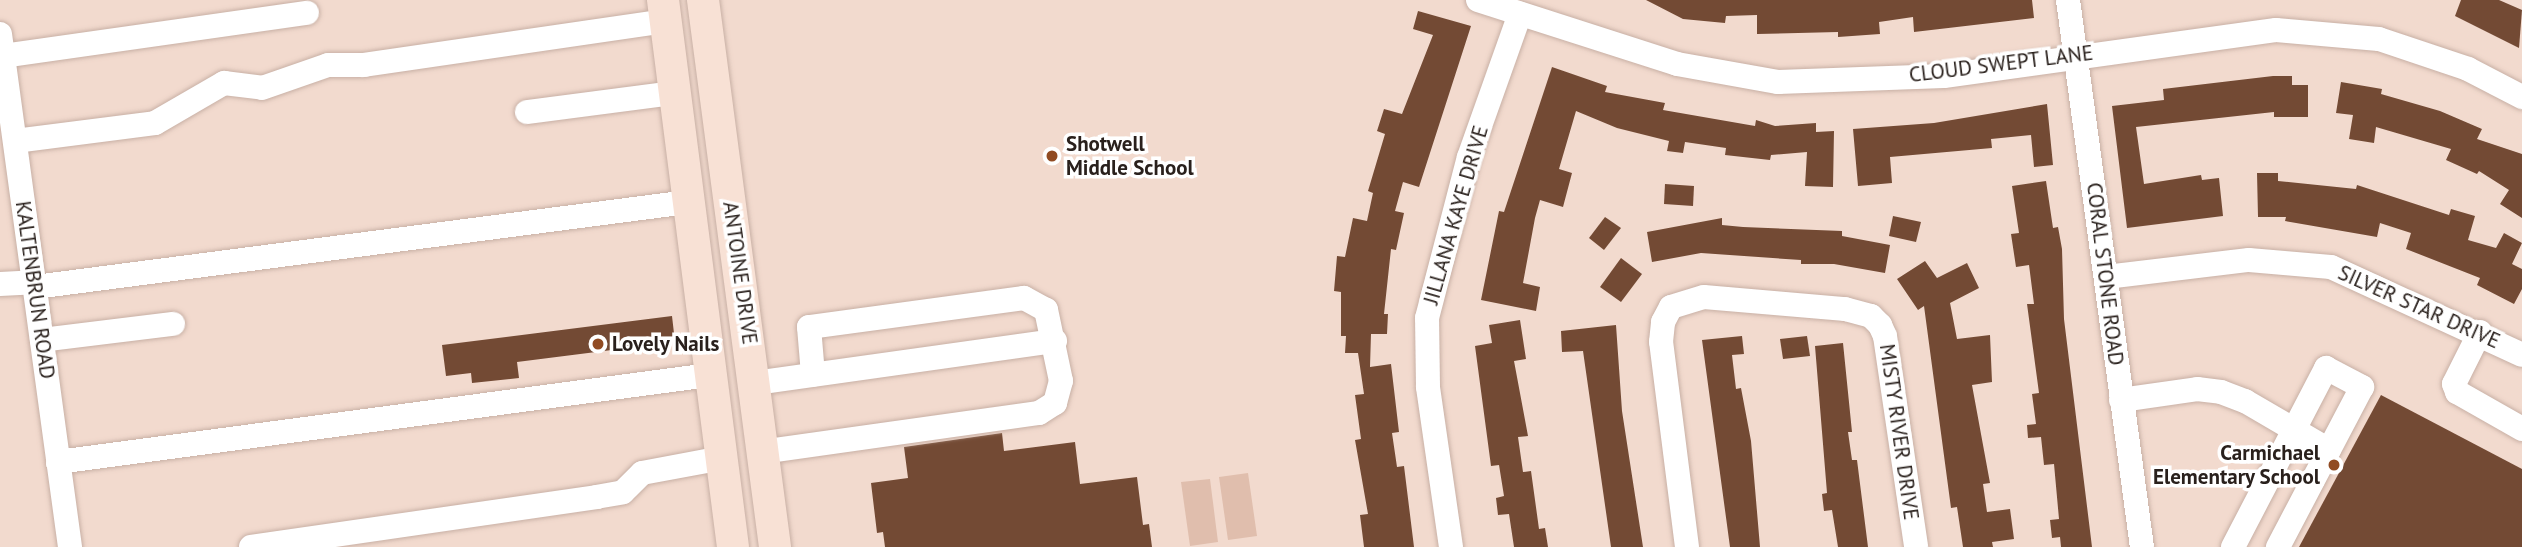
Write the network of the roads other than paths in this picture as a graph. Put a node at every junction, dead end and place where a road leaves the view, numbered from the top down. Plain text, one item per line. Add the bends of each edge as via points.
1 (703, 0) edge
2 (1478, 0) edge
3 (2068, 0) edge
4 (664, 10) edge
5 (307, 13) dead end
6 (1520, 14) junction
7 (1, 45) edge
8 (2076, 55) junction
9 (674, 93) junction
10 (2522, 97) edge
11 (527, 112) dead end
12 (15, 141) junction
13 (688, 202) junction
14 (2106, 277) junction
15 (0, 284) edge
16 (34, 285) junction
17 (173, 324) dead end
18 (2480, 332) junction
19 (42, 340) junction
20 (1055, 341) junction
21 (2522, 355) edge
22 (709, 375) junction
23 (813, 375) junction
24 (755, 383) junction
25 (2122, 400) junction
26 (2522, 429) edge
27 (2294, 430) junction
28 (2329, 450) junction
29 (761, 452) junction
30 (722, 458) junction
31 (58, 462) junction
32 (70, 547) edge
33 (251, 547) edge
34 (733, 547) edge
35 (775, 547) edge
36 (1451, 547) edge
37 (1687, 547) edge
38 (1916, 547) edge
39 (2142, 547) edge
40 (2233, 547) edge
41 (2278, 547) edge

1 - 24 main road, ANTOINE DRIVE
2 - 6 street, CLOUD SWEPT LANE
3 - 8 street, CORAL STONE ROAD
4 - 9 main road, ANTOINE DRIVE
4 - 12 street via 364,65 328,65 262,88 224,83 155,123
5 - 7 street
6 - 8 street, CLOUD SWEPT LANE via 1677,64 1778,82 1944,76
6 - 36 street, JILLANA KAYE DRIVE via 1469,156 1427,318 1428,387
7 - 12 street, KALTENBRUN ROAD
8 - 10 street, CLOUD SWEPT LANE via 2276,30 2379,39 2468,69
8 - 14 street, CORAL STONE ROAD
9 - 11 street
9 - 13 main road, ANTOINE DRIVE
12 - 16 street, KALTENBRUN ROAD
13 - 16 street
13 - 22 main road, ANTOINE DRIVE
14 - 18 street, SILVER STAR DRIVE via 2249,260 2331,267
14 - 25 street, CORAL STONE ROAD
15 - 16 street
16 - 19 street, KALTENBRUN ROAD
17 - 19 street
18 - 21 street, SILVER STAR DRIVE
18 - 26 street via 2454,384 2457,392
19 - 31 street, KALTENBRUN ROAD
20 - 23 street
20 - 23 street via 1046,310 1024,298 809,327
20 - 29 street via 1061,381 1055,403 1039,413
22 - 30 main road, ANTOINE DRIVE
22 - 31 street
23 - 24 street
24 - 29 main road, ANTOINE DRIVE
25 - 27 street via 2197,389 2221,393 2245,401
25 - 39 street, CORAL STONE ROAD
27 - 28 street
27 - 28 street via 2326,368 2362,387
27 - 40 street
28 - 41 street
29 - 30 main road
29 - 35 main road, ANTOINE DRIVE
30 - 33 street via 642,473 623,492
30 - 34 main road, ANTOINE DRIVE
31 - 32 street, KALTENBRUN ROAD
37 - 38 street, MISTY RIVER DRIVE via 1662,322 1671,307 1704,296 1871,316 1885,336

